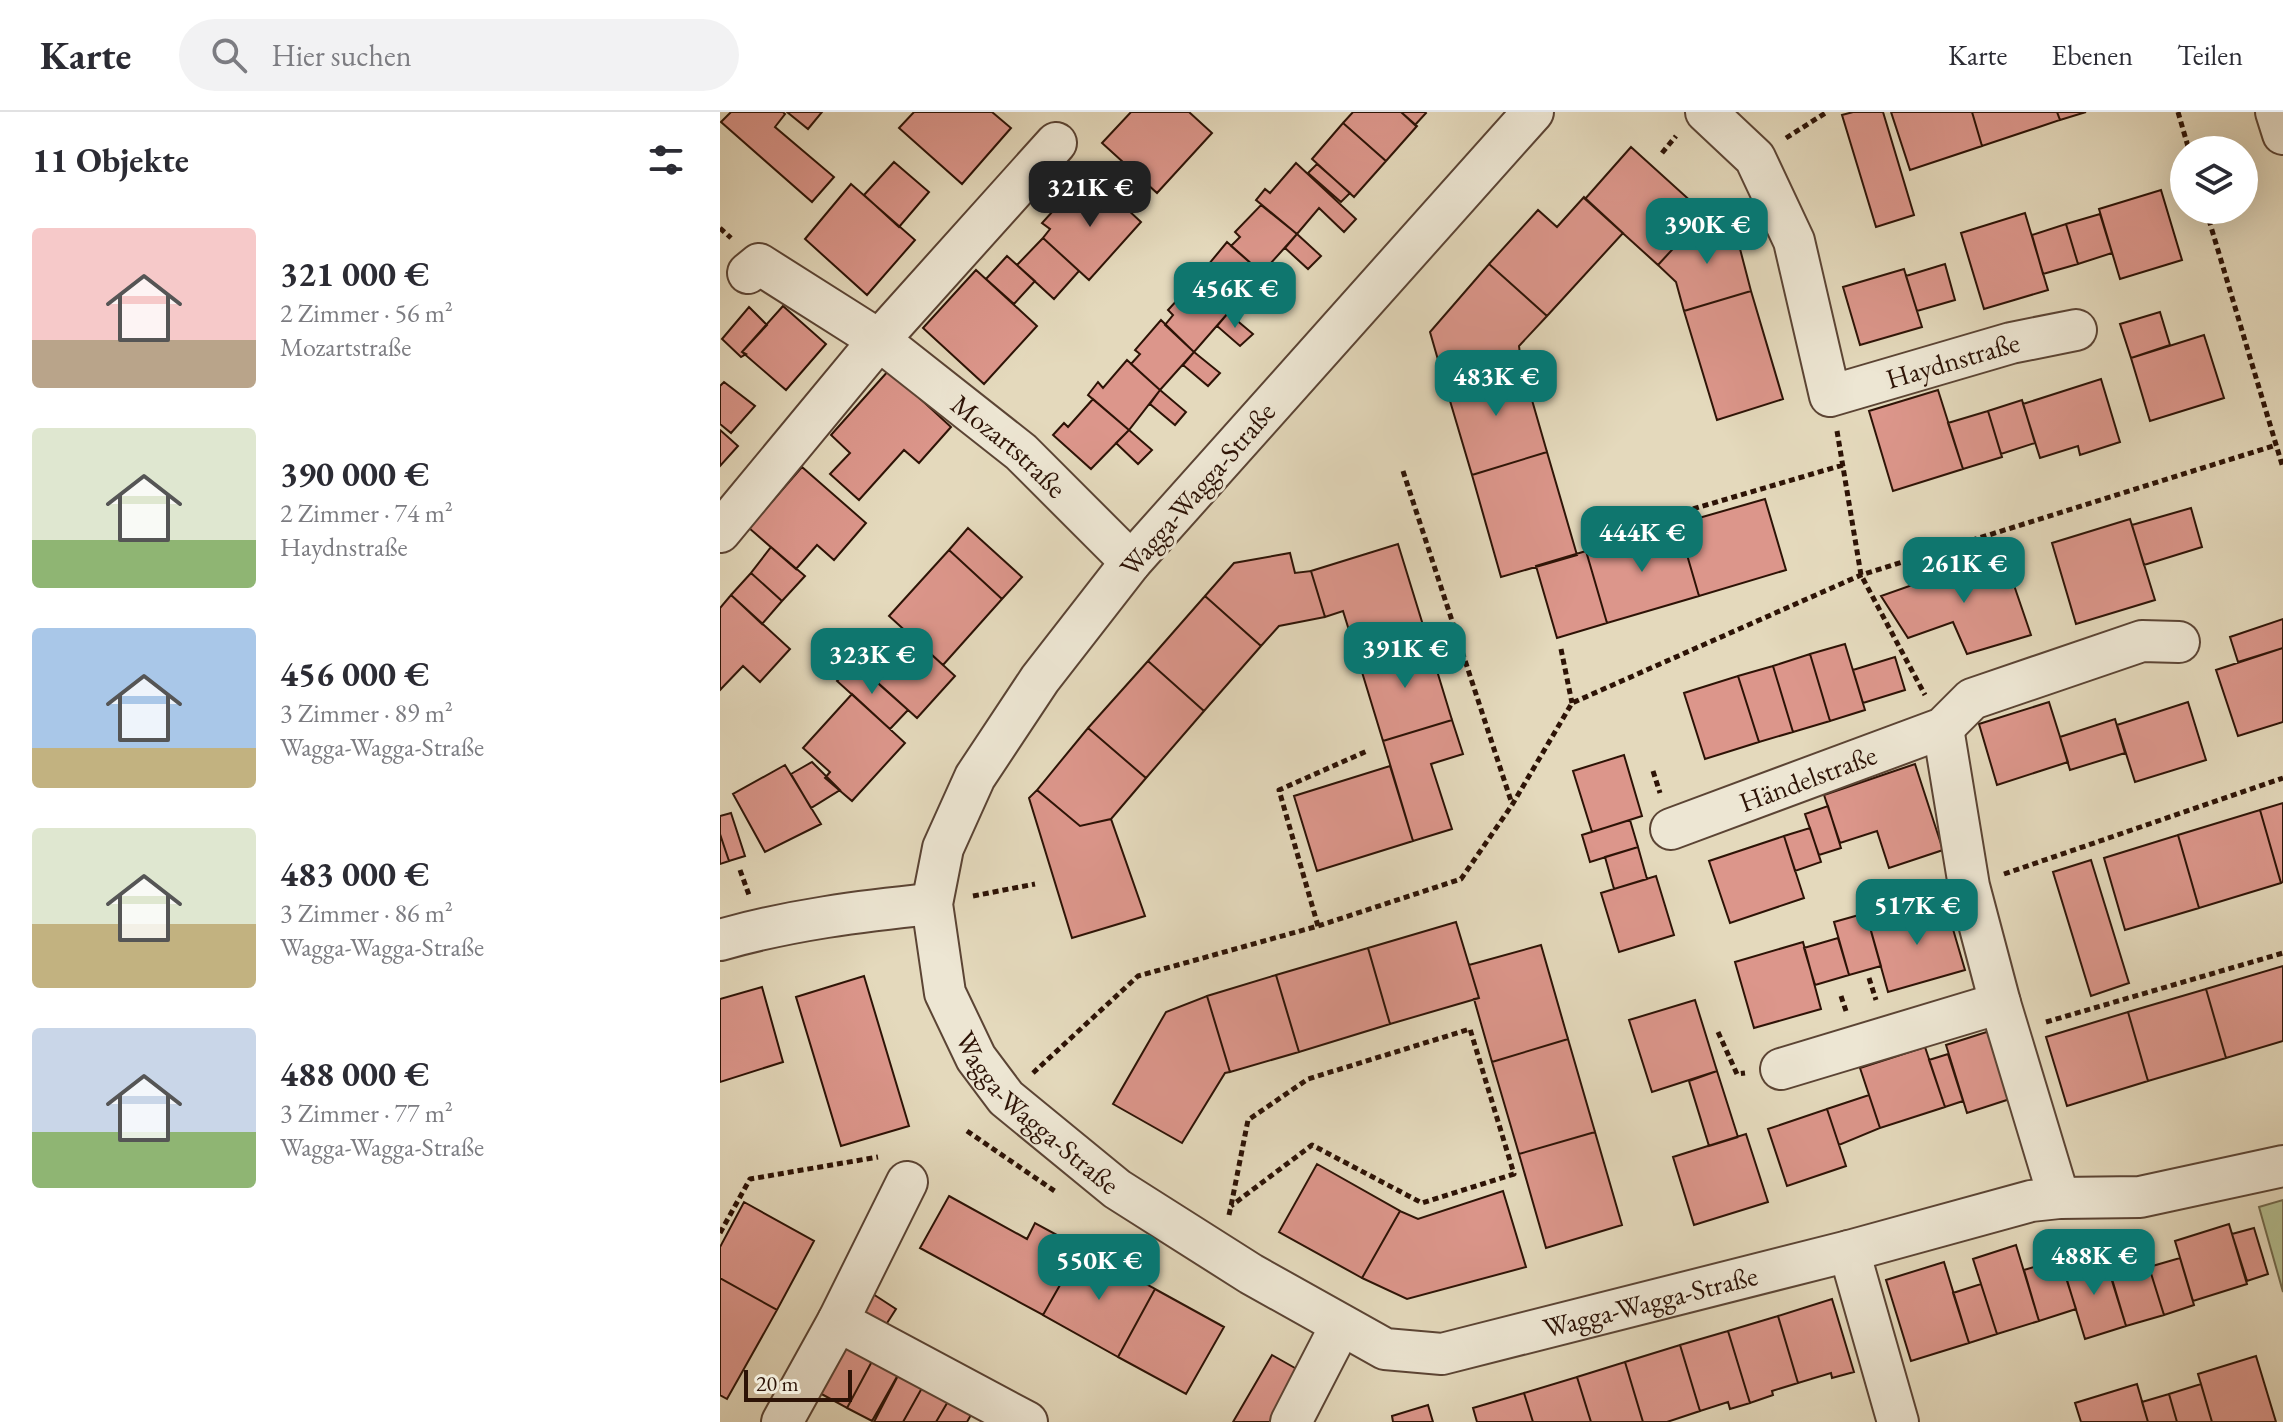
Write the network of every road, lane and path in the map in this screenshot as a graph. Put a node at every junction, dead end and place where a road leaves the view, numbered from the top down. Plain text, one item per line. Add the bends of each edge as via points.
1 (1533, 112) edge
2 (1706, 112) edge
3 (1827, 112) edge
4 (2178, 112) edge
5 (2276, 112) edge
6 (2283, 134) edge
7 (2185, 136) edge
8 (1056, 143) dead end
9 (1755, 158) junction
10 (2210, 224) edge
11 (748, 273) dead end
12 (2076, 330) dead end
13 (879, 340) junction
14 (1830, 396) junction
15 (2276, 445) junction
16 (1843, 465) junction
17 (2283, 468) edge
18 (1403, 471) dead end
19 (720, 532) edge
20 (1597, 537) dead end
21 (1131, 562) junction
22 (1861, 575) junction
23 (2179, 642) dead end
24 (1561, 649) dead end
25 (1572, 703) junction
26 (1943, 728) junction
27 (1367, 751) dead end
28 (2283, 778) edge
29 (1512, 805) junction
30 (1671, 829) dead end
31 (1035, 884) dead end
32 (1969, 886) junction
33 (932, 904) junction
34 (1318, 926) junction
35 (720, 940) edge
36 (2283, 953) edge
37 (2005, 1018) junction
38 (1781, 1069) dead end
39 (1006, 1098) junction
40 (2283, 1166) edge
41 (899, 1168) joint
42 (2059, 1198) junction
43 (1231, 1206) junction
44 (720, 1233) edge
45 (1849, 1251) junction
46 (1222, 1256) junction
47 (838, 1321) junction
48 (1341, 1325) junction
49 (782, 1422) edge
50 (1027, 1422) edge
51 (1291, 1422) edge
52 (1898, 1422) edge

1 - 21 street, Wagga-Wagga-Straße
2 - 9 street
3 - 9 path
4 - 7 path
5 - 6 street
8 - 13 street
9 - 14 street via 1794,241
10 - 15 path
11 - 13 street, Mozartstraße via 759,264
12 - 14 street, Haydnstraße via 2011,343
13 - 19 street
13 - 21 street, Mozartstraße via 1021,452
14 - 16 path
15 - 17 path
15 - 22 path
16 - 20 path
16 - 22 path
18 - 29 path
21 - 33 street, Wagga-Wagga-Straße via 1040,679 975,777 943,848
22 - 25 path
22 - 26 path
23 - 26 street, Händelstraße via 2142,641 1972,699
24 - 25 path
25 - 29 path
26 - 30 street, Händelstraße
26 - 32 street
27 - 34 path via 1279,790
28 - 32 path
29 - 34 path via 1461,879
31 - 33 path
32 - 37 street
33 - 35 street via 867,910
33 - 39 street, Wagga-Wagga-Straße via 945,993 976,1058
34 - 39 path via 1138,976
36 - 37 path
37 - 38 street
37 - 42 street
39 - 46 street, Wagga-Wagga-Straße via 1117,1189
40 - 42 street, Wagga-Wagga-Straße via 2140,1197
41 - 44 path via 750,1179
41 - 47 street
42 - 45 street, Wagga-Wagga-Straße
43 - 43 path via 1312,1145 1422,1203 1514,1174 1470,1029 1308,1079 1248,1120
43 - 46 path
45 - 48 street, Wagga-Wagga-Straße via 1442,1354 1385,1349
45 - 52 street
46 - 48 street, Wagga-Wagga-Straße
47 - 49 street
47 - 50 street
48 - 51 street

